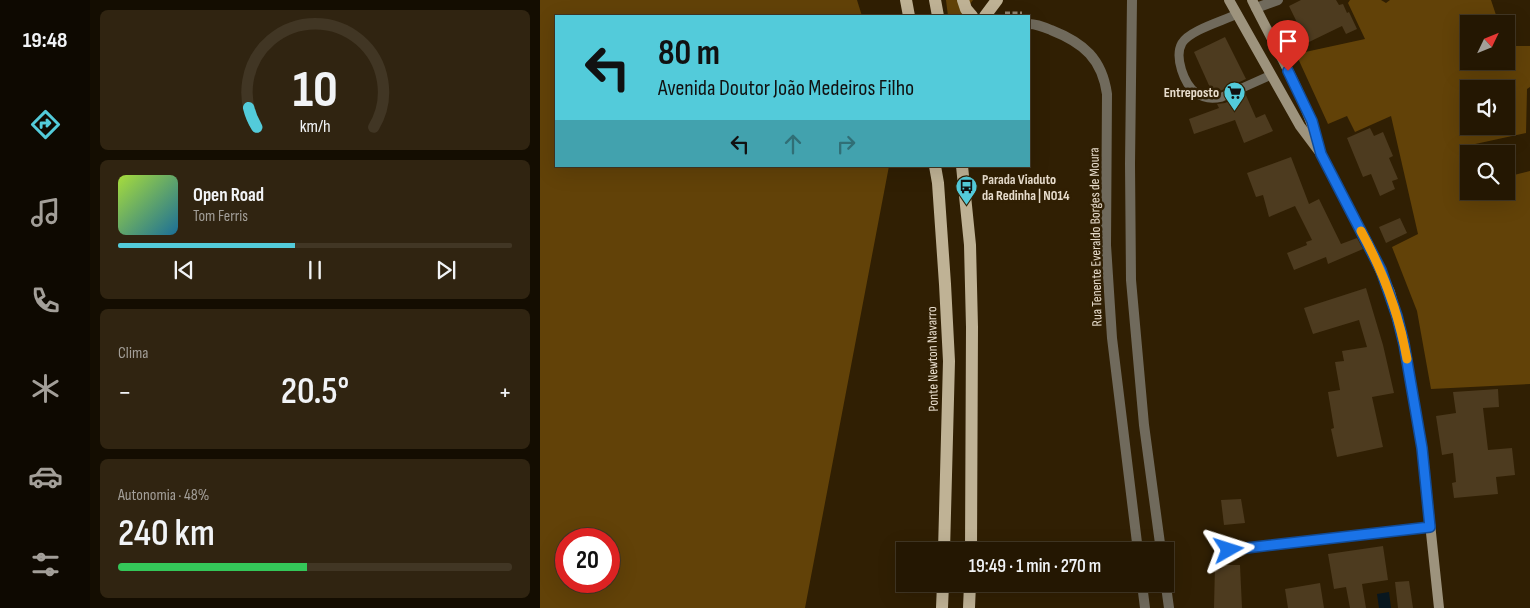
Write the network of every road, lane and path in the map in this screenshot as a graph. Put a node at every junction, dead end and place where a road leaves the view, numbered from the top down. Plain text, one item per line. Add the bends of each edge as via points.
1 (906, 0) edge
2 (935, 0) edge
3 (963, 0) edge
4 (998, 0) edge
5 (1132, 0) edge
6 (1229, 0) edge
7 (1278, 0) edge
8 (1254, 4) edge
9 (1238, 14) junction
10 (909, 15) edge
11 (938, 15) edge
12 (971, 15) edge
13 (985, 15) edge
14 (1030, 24) edge
15 (1270, 75) junction
16 (1321, 154) junction
17 (935, 167) edge
18 (962, 167) edge
19 (1430, 527) junction
20 (944, 542) edge
21 (971, 542) edge
22 (1137, 542) edge
23 (1160, 542) edge
24 (1229, 550) dead end
25 (943, 592) edge
26 (970, 592) edge
27 (1143, 592) edge
28 (1167, 592) edge
29 (942, 608) edge
30 (969, 608) edge
31 (1145, 608) edge
32 (1169, 608) edge
33 (1439, 608) edge

1 - 10 main road
2 - 11 main road
3 - 12 main road
4 - 13 main road
5 - 23 street via 1131,280 1144,425
6 - 9 main road
7 - 8 street
8 - 16 main road via 1312,121
9 - 15 main road
9 - 15 lane via 1190,35 1183,43 1179,52 1188,84 1195,93 1215,99
14 - 22 street, Rua Tenente Everaldo Borges de Moura via 1064,35 1084,48 1105,77 1106,245 1112,338
15 - 16 main road
16 - 19 main road via 1381,270 1397,316 1422,448
17 - 20 main road, Ponte Newton Navarro via 949,361
18 - 21 main road via 972,300
19 - 24 lane
19 - 33 main road
25 - 29 main road
26 - 30 main road
27 - 31 street
28 - 32 street

